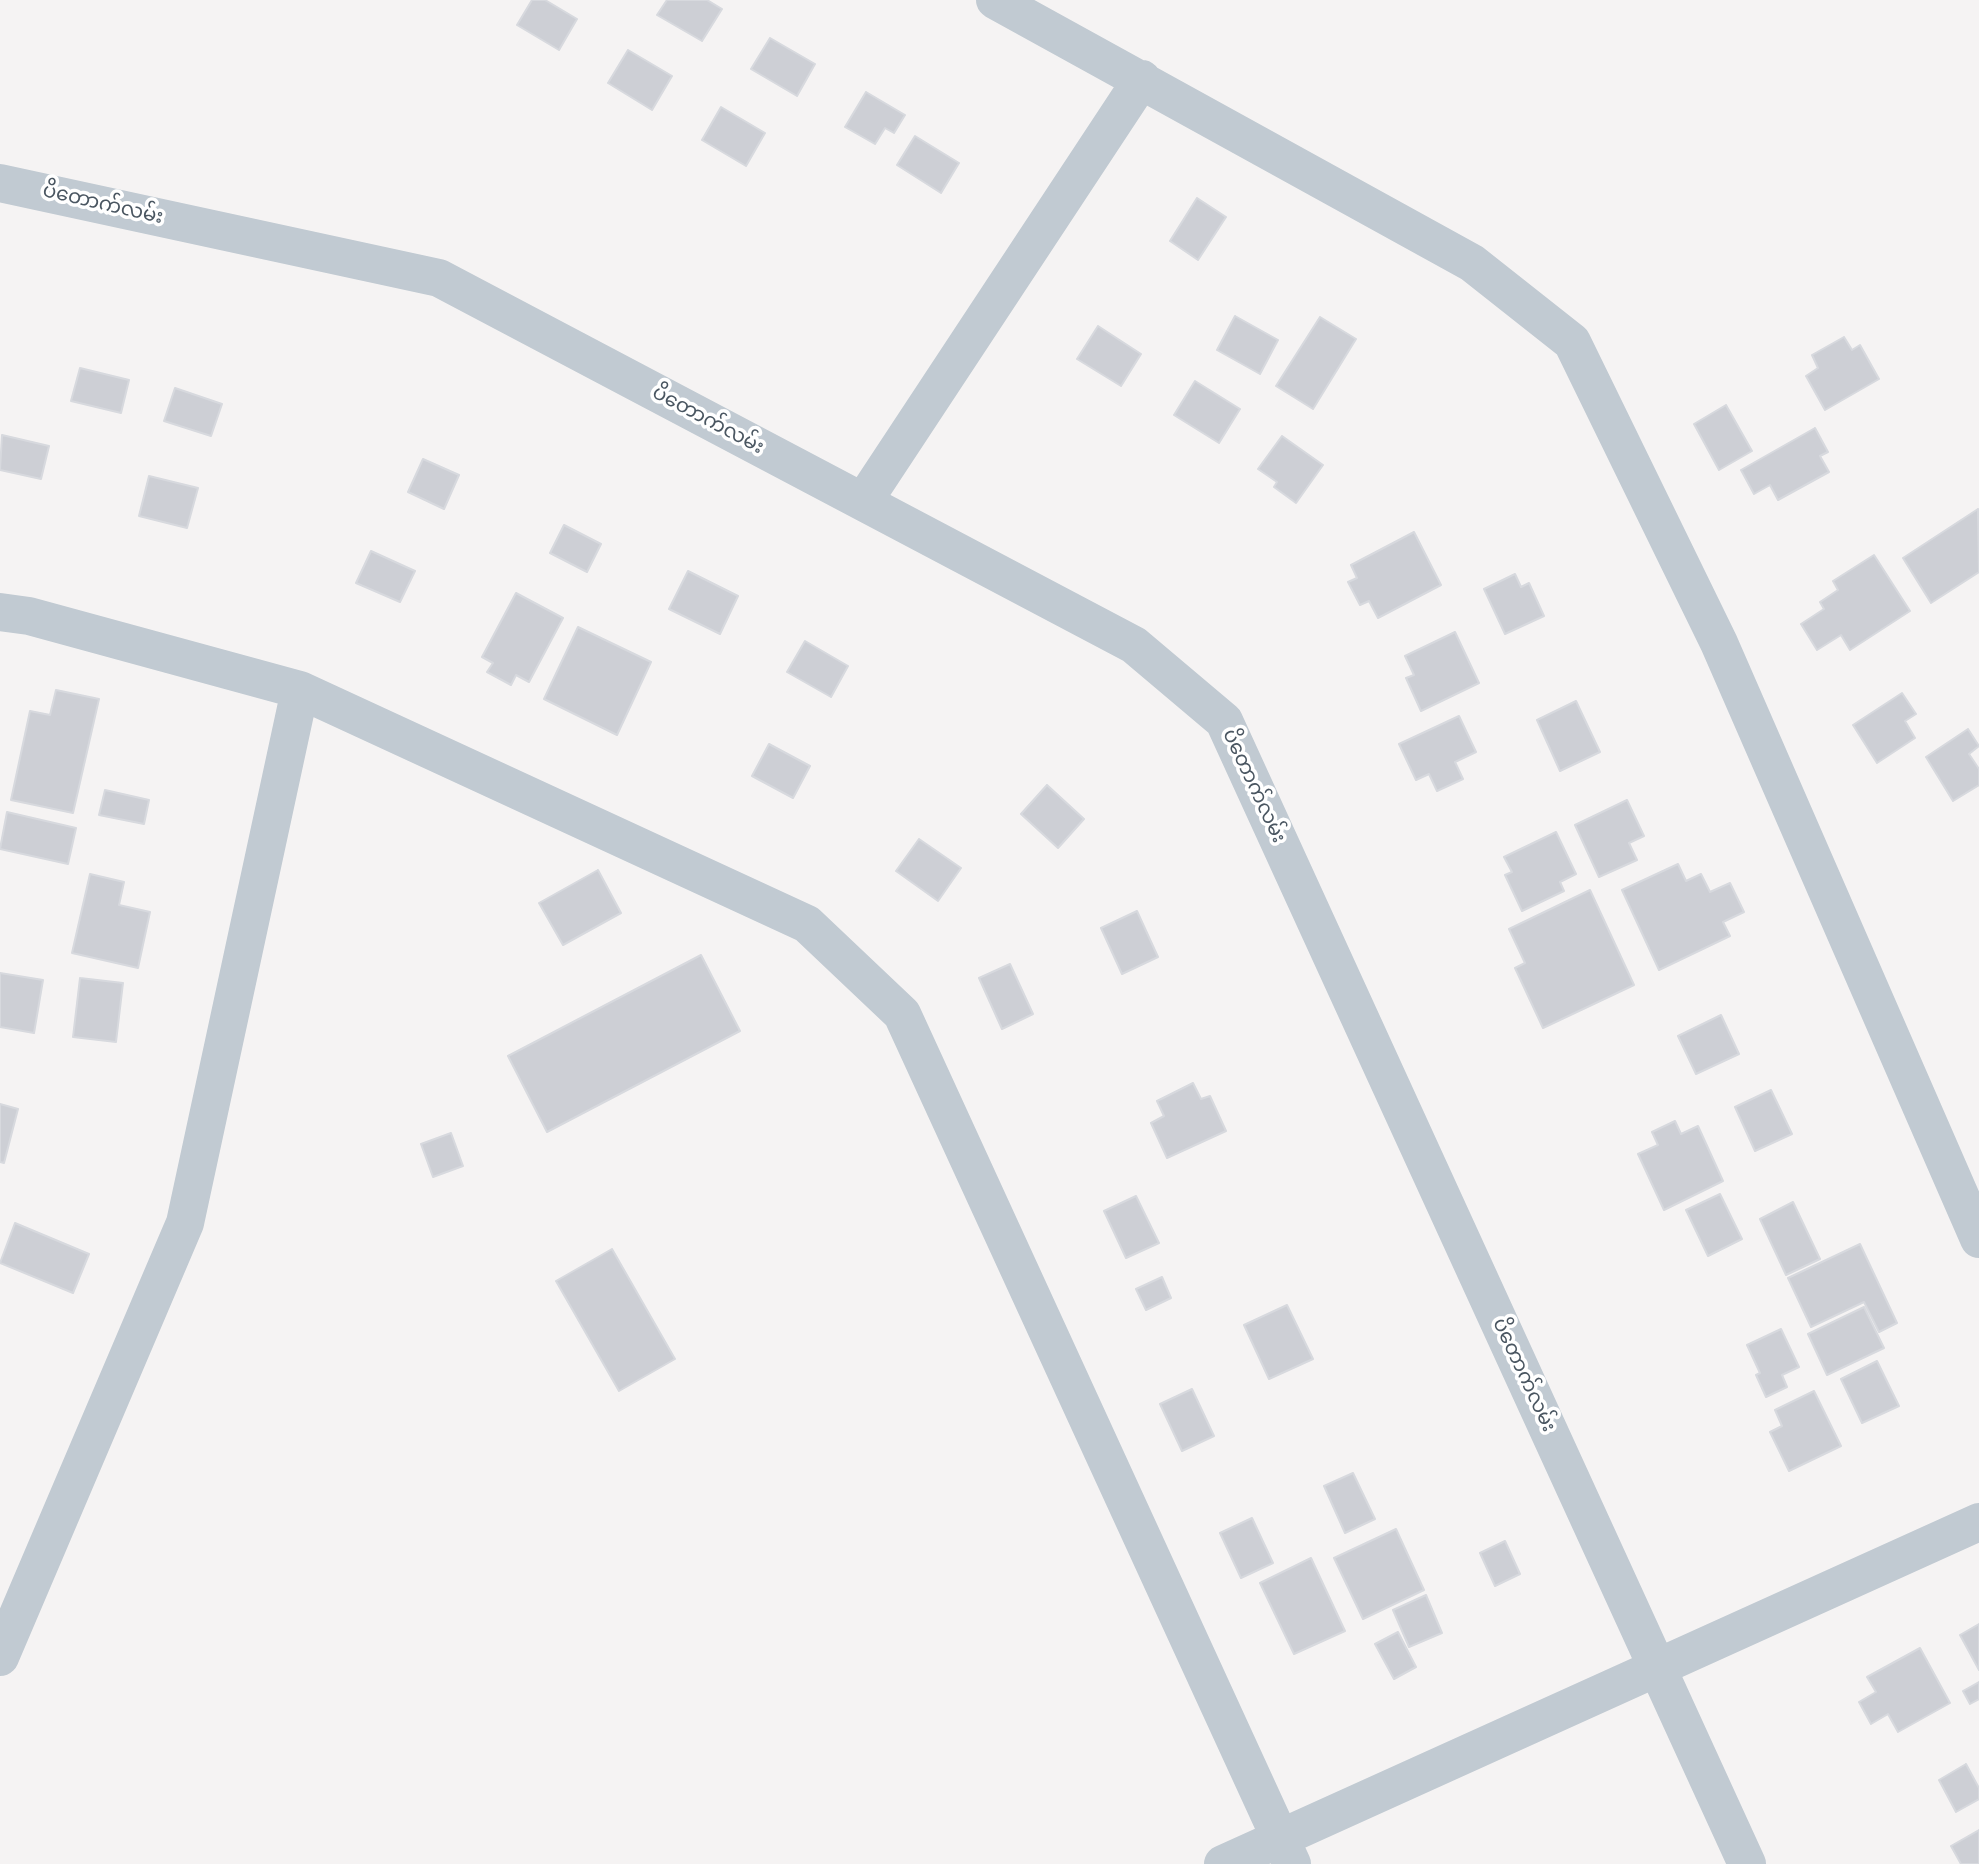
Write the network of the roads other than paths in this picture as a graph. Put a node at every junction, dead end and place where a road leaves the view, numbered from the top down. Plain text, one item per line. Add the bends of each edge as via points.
1 (995, 0) edge
2 (1142, 79) junction
3 (0, 183) edge
4 (863, 502) junction
5 (0, 612) edge
6 (300, 690) junction
7 (1979, 1239) edge
8 (1979, 1522) edge
9 (0, 1657) edge
10 (1658, 1667) junction
11 (1286, 1851) edge
12 (1223, 1864) edge
13 (1747, 1864) edge

1 - 2 street
2 - 4 street
2 - 7 street via 1472,263 1572,342 1719,643
3 - 4 street, ပိတောက်လမ်း via 439,278
4 - 10 street, ပိတောက်လမ်း via 1134,645 1224,721
5 - 6 street
6 - 9 street via 185,1223
6 - 11 street via 807,924 902,1014
8 - 10 street
10 - 11 street
10 - 13 street, ပိတောက်လမ်း
11 - 12 street

